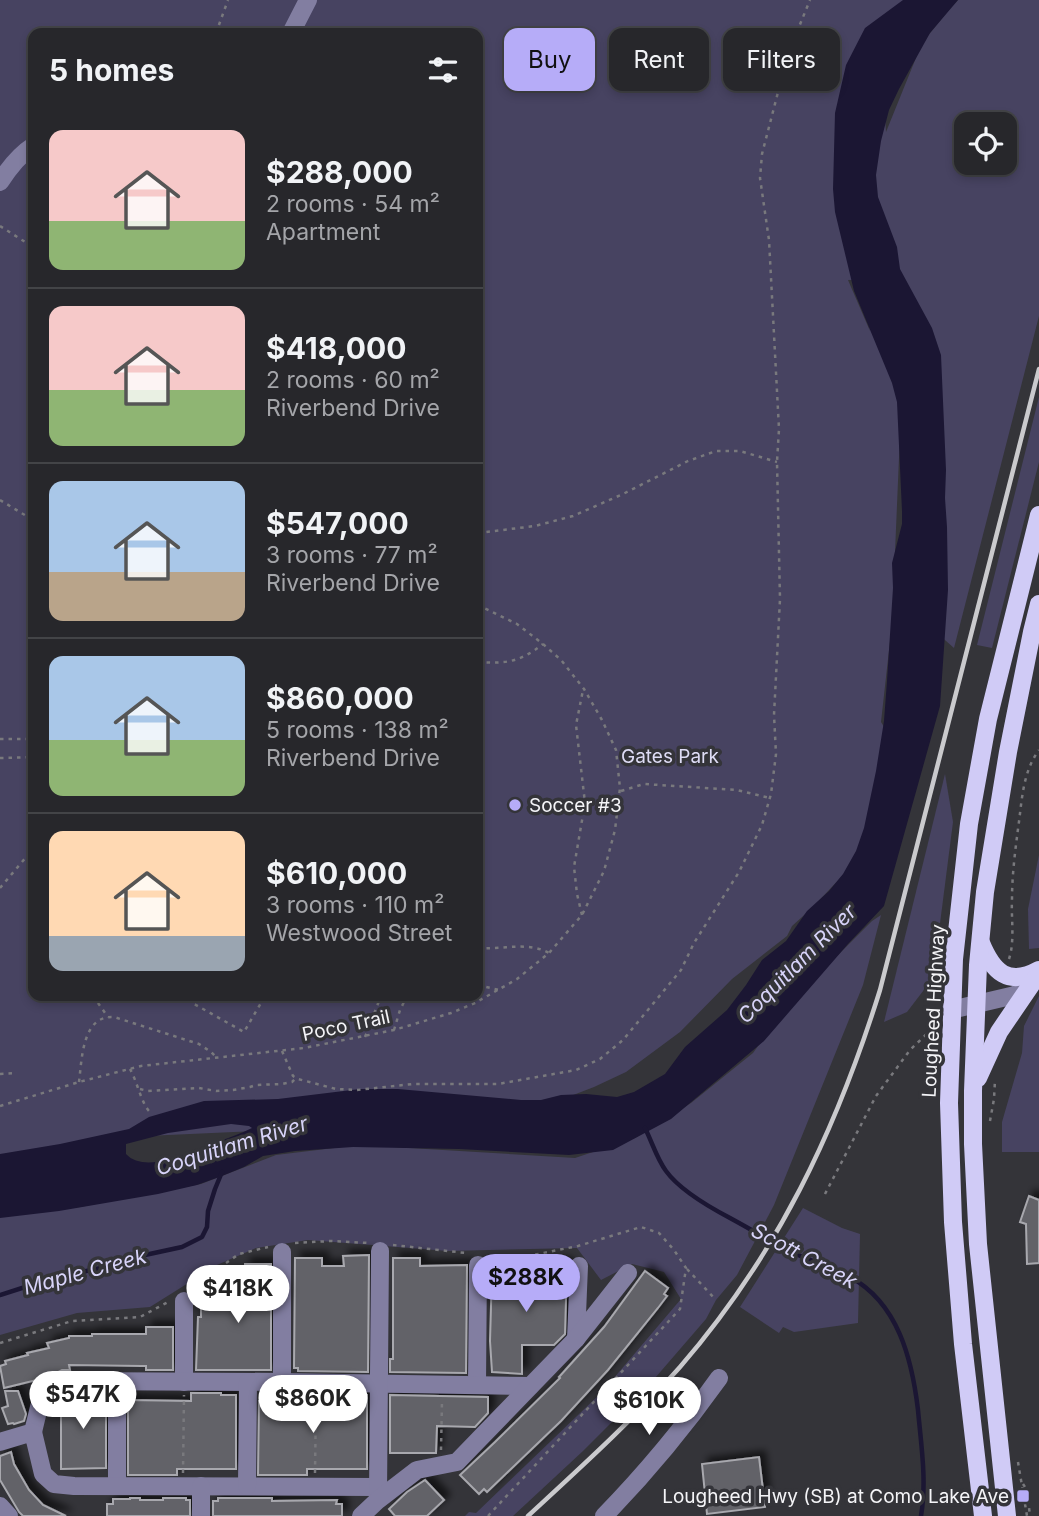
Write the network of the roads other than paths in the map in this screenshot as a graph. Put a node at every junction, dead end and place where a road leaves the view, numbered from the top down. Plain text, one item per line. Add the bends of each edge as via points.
1 (308, 0) edge
2 (294, 28) edge
3 (28, 149) edge
4 (0, 182) edge
5 (1039, 515) edge
6 (1039, 604) edge
7 (980, 940) junction
8 (1038, 974) edge
9 (977, 1004) junction
10 (951, 1010) junction
11 (973, 1091) junction
12 (384, 1246) road end
13 (282, 1248) road end
14 (481, 1258) road end
15 (579, 1266) dead end
16 (628, 1273) dead end
17 (179, 1298) road end
18 (576, 1339) junction
19 (719, 1378) dead end
20 (117, 1381) junction
21 (184, 1382) junction
22 (248, 1382) junction
23 (282, 1382) junction
24 (379, 1383) junction
25 (477, 1385) junction
26 (530, 1386) junction
27 (33, 1432) junction
28 (0, 1442) edge
29 (117, 1486) junction
30 (201, 1486) junction
31 (247, 1486) junction
32 (378, 1493) junction
33 (0, 1506) edge
34 (9, 1516) edge
35 (201, 1516) edge
36 (361, 1516) edge
37 (604, 1516) edge
38 (983, 1516) edge
39 (1007, 1516) edge

1 - 2 street
3 - 4 street
5 - 10 main road, Lougheed Highway via 983,745 962,876
6 - 7 main road via 1002,791
7 - 8 main road via 990,962 1001,972 1018,978
7 - 9 main road
8 - 9 street via 1015,995
8 - 11 main road via 999,1032
9 - 10 street
9 - 11 main road
10 - 38 main road, Lougheed Highway via 953,1222
11 - 39 main road via 978,1244
12 - 24 street
13 - 23 street
14 - 25 street
15 - 18 street
16 - 18 street
17 - 21 street
18 - 26 street
19 - 37 street
20 - 21 street
20 - 27 street via 63,1381 46,1392
20 - 29 street
21 - 22 street
22 - 23 street
22 - 31 street
23 - 24 street
24 - 25 street
24 - 32 street
25 - 26 street
26 - 32 street via 457,1462 417,1470
27 - 28 street
27 - 29 street via 44,1474 54,1484
29 - 30 street
30 - 31 street
30 - 35 street
31 - 32 street
32 - 36 street
33 - 34 street

